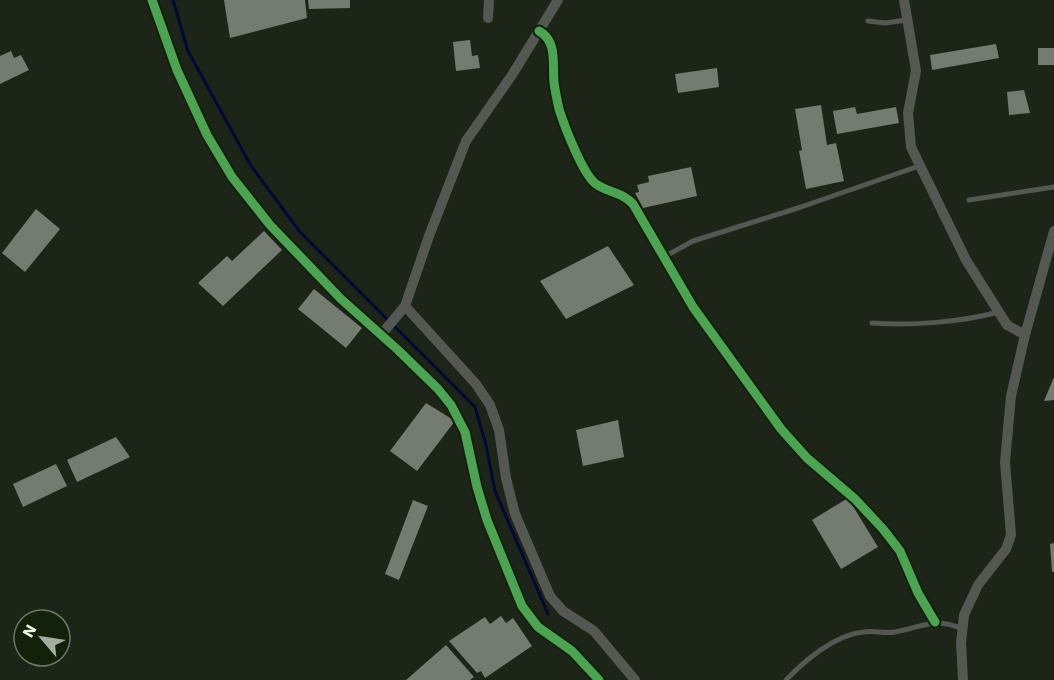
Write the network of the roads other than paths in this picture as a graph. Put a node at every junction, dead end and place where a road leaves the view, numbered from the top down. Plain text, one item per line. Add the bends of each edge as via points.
1 (152, 0) edge
2 (489, 0) edge
3 (558, 0) edge
4 (904, 0) edge
5 (488, 18) dead end
6 (908, 20) junction
7 (868, 21) dead end
8 (539, 31) junction
9 (919, 166) junction
10 (1054, 187) edge
11 (969, 200) dead end
12 (1054, 231) edge
13 (664, 257) junction
14 (403, 310) junction
15 (999, 312) junction
16 (872, 323) dead end
17 (384, 332) junction
18 (1025, 335) junction
19 (935, 622) junction
20 (962, 629) junction
21 (599, 680) edge
22 (635, 680) edge
23 (786, 680) edge
24 (963, 680) edge

1 - 17 street via 187,92 232,177 277,233 341,299
2 - 5 street
3 - 8 street
4 - 6 street
6 - 7 lane
6 - 9 street via 916,71 908,112 909,131
8 - 13 street via 552,46 560,111 589,177 633,204
8 - 14 street via 466,141
9 - 13 lane via 693,241
9 - 15 street via 966,260
10 - 11 lane
12 - 18 street
13 - 19 street via 693,307 789,440 855,499 900,551
14 - 17 street
14 - 22 street via 476,384 490,405 499,430 515,514 550,596 563,611 594,631
15 - 16 lane via 919,324
15 - 18 street via 1007,325
17 - 21 street via 456,413 468,442 487,520 527,614 538,627 572,651
18 - 20 street via 1011,396 1005,462 1011,535 1002,555 973,595
19 - 20 lane
19 - 23 lane via 889,633 847,636 814,656
20 - 24 street

